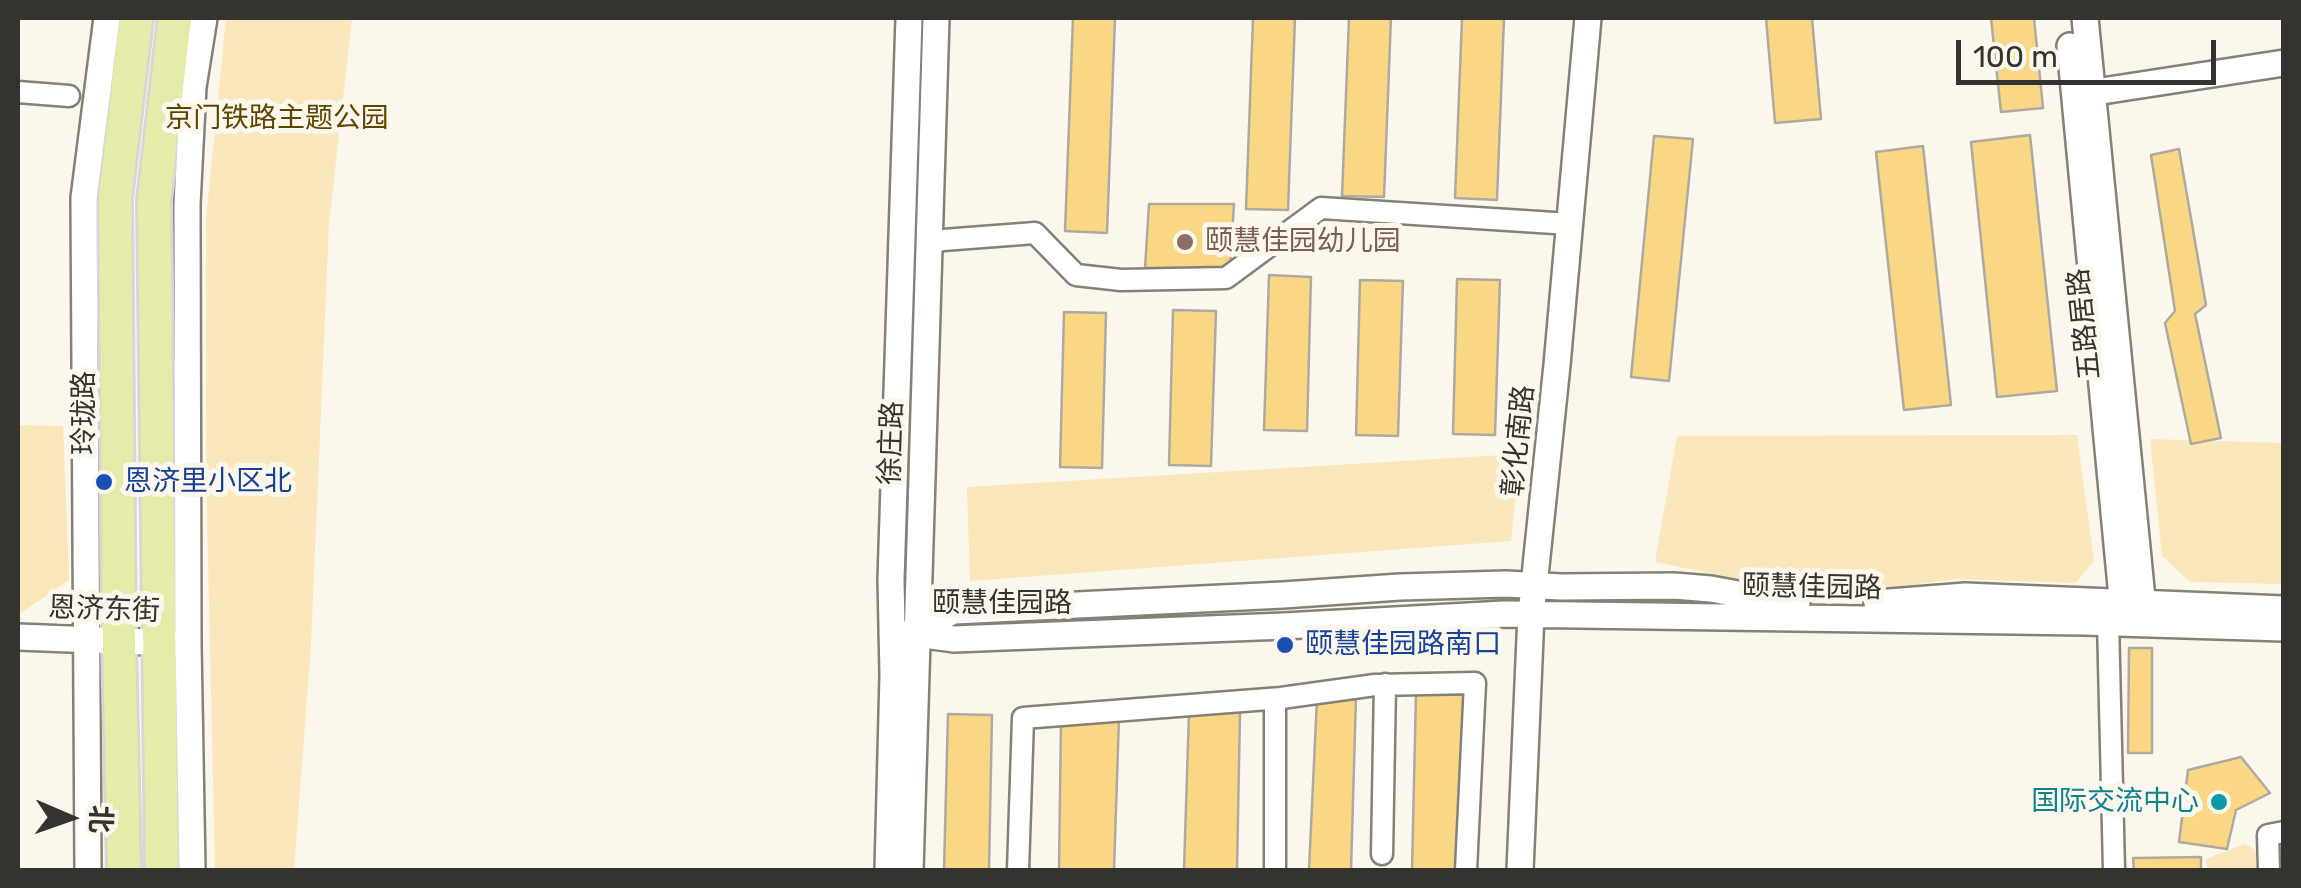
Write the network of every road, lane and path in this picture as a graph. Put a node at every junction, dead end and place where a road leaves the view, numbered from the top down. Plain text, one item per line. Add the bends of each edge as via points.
1 (107, 18) edge
2 (136, 18) edge
3 (176, 18) edge
4 (204, 18) edge
5 (909, 18) edge
6 (936, 18) edge
7 (1588, 18) edge
8 (2068, 18) edge
9 (2085, 18) edge
10 (2284, 63) edge
11 (18, 92) edge
12 (2083, 94) junction
13 (69, 96) dead end
14 (1570, 224) junction
15 (929, 244) junction
16 (2284, 609) edge
17 (1531, 614) junction
18 (2128, 615) junction
19 (2284, 628) edge
20 (904, 634) junction
21 (18, 637) edge
22 (103, 640) junction
23 (173, 643) junction
24 (1385, 684) junction
25 (1275, 699) junction
26 (2284, 832) edge
27 (1382, 854) dead end
28 (1275, 867) dead end
29 (88, 870) edge
30 (124, 870) edge
31 (162, 870) edge
32 (192, 870) edge
33 (888, 870) edge
34 (910, 870) edge
35 (1018, 870) edge
36 (1466, 870) edge
37 (1520, 870) edge
38 (2114, 870) edge
39 (2269, 870) edge

1 - 22 street, 玲珑路 via 84,198
2 - 22 main road, 玲珑路 via 115,198
3 - 23 main road via 154,200
4 - 23 street via 187,204
5 - 20 street, 徐庄路 via 892,559
6 - 15 street, 徐庄路
7 - 14 street, 彰化南路
8 - 12 street, 五路居路
9 - 12 street, 五路居路
10 - 12 street
11 - 13 street
12 - 18 street, 五路居路
14 - 15 street via 1321,208 1226,278 1076,276 1035,233
14 - 17 street, 彰化南路
15 - 20 street, 徐庄路
16 - 18 street, 颐慧佳园路
17 - 18 street, 颐慧佳园路
17 - 20 street, 颐慧佳园路 via 954,639
17 - 37 street, 彰化南路
18 - 19 street, 颐慧佳园路
18 - 20 street, 颐慧佳园路 via 1965,596 1775,602 1674,586 1506,584 954,611
18 - 38 street
20 - 33 street, 徐庄路
20 - 34 street, 徐庄路
21 - 22 street, 恩济东街
22 - 23 street, 恩济东街
22 - 29 street, 玲珑路
22 - 30 main road, 玲珑路
23 - 31 main road
23 - 32 street
24 - 25 street
24 - 27 street
24 - 36 street via 1475,683
25 - 28 street
25 - 35 street via 1024,718
26 - 39 street via 2268,835

